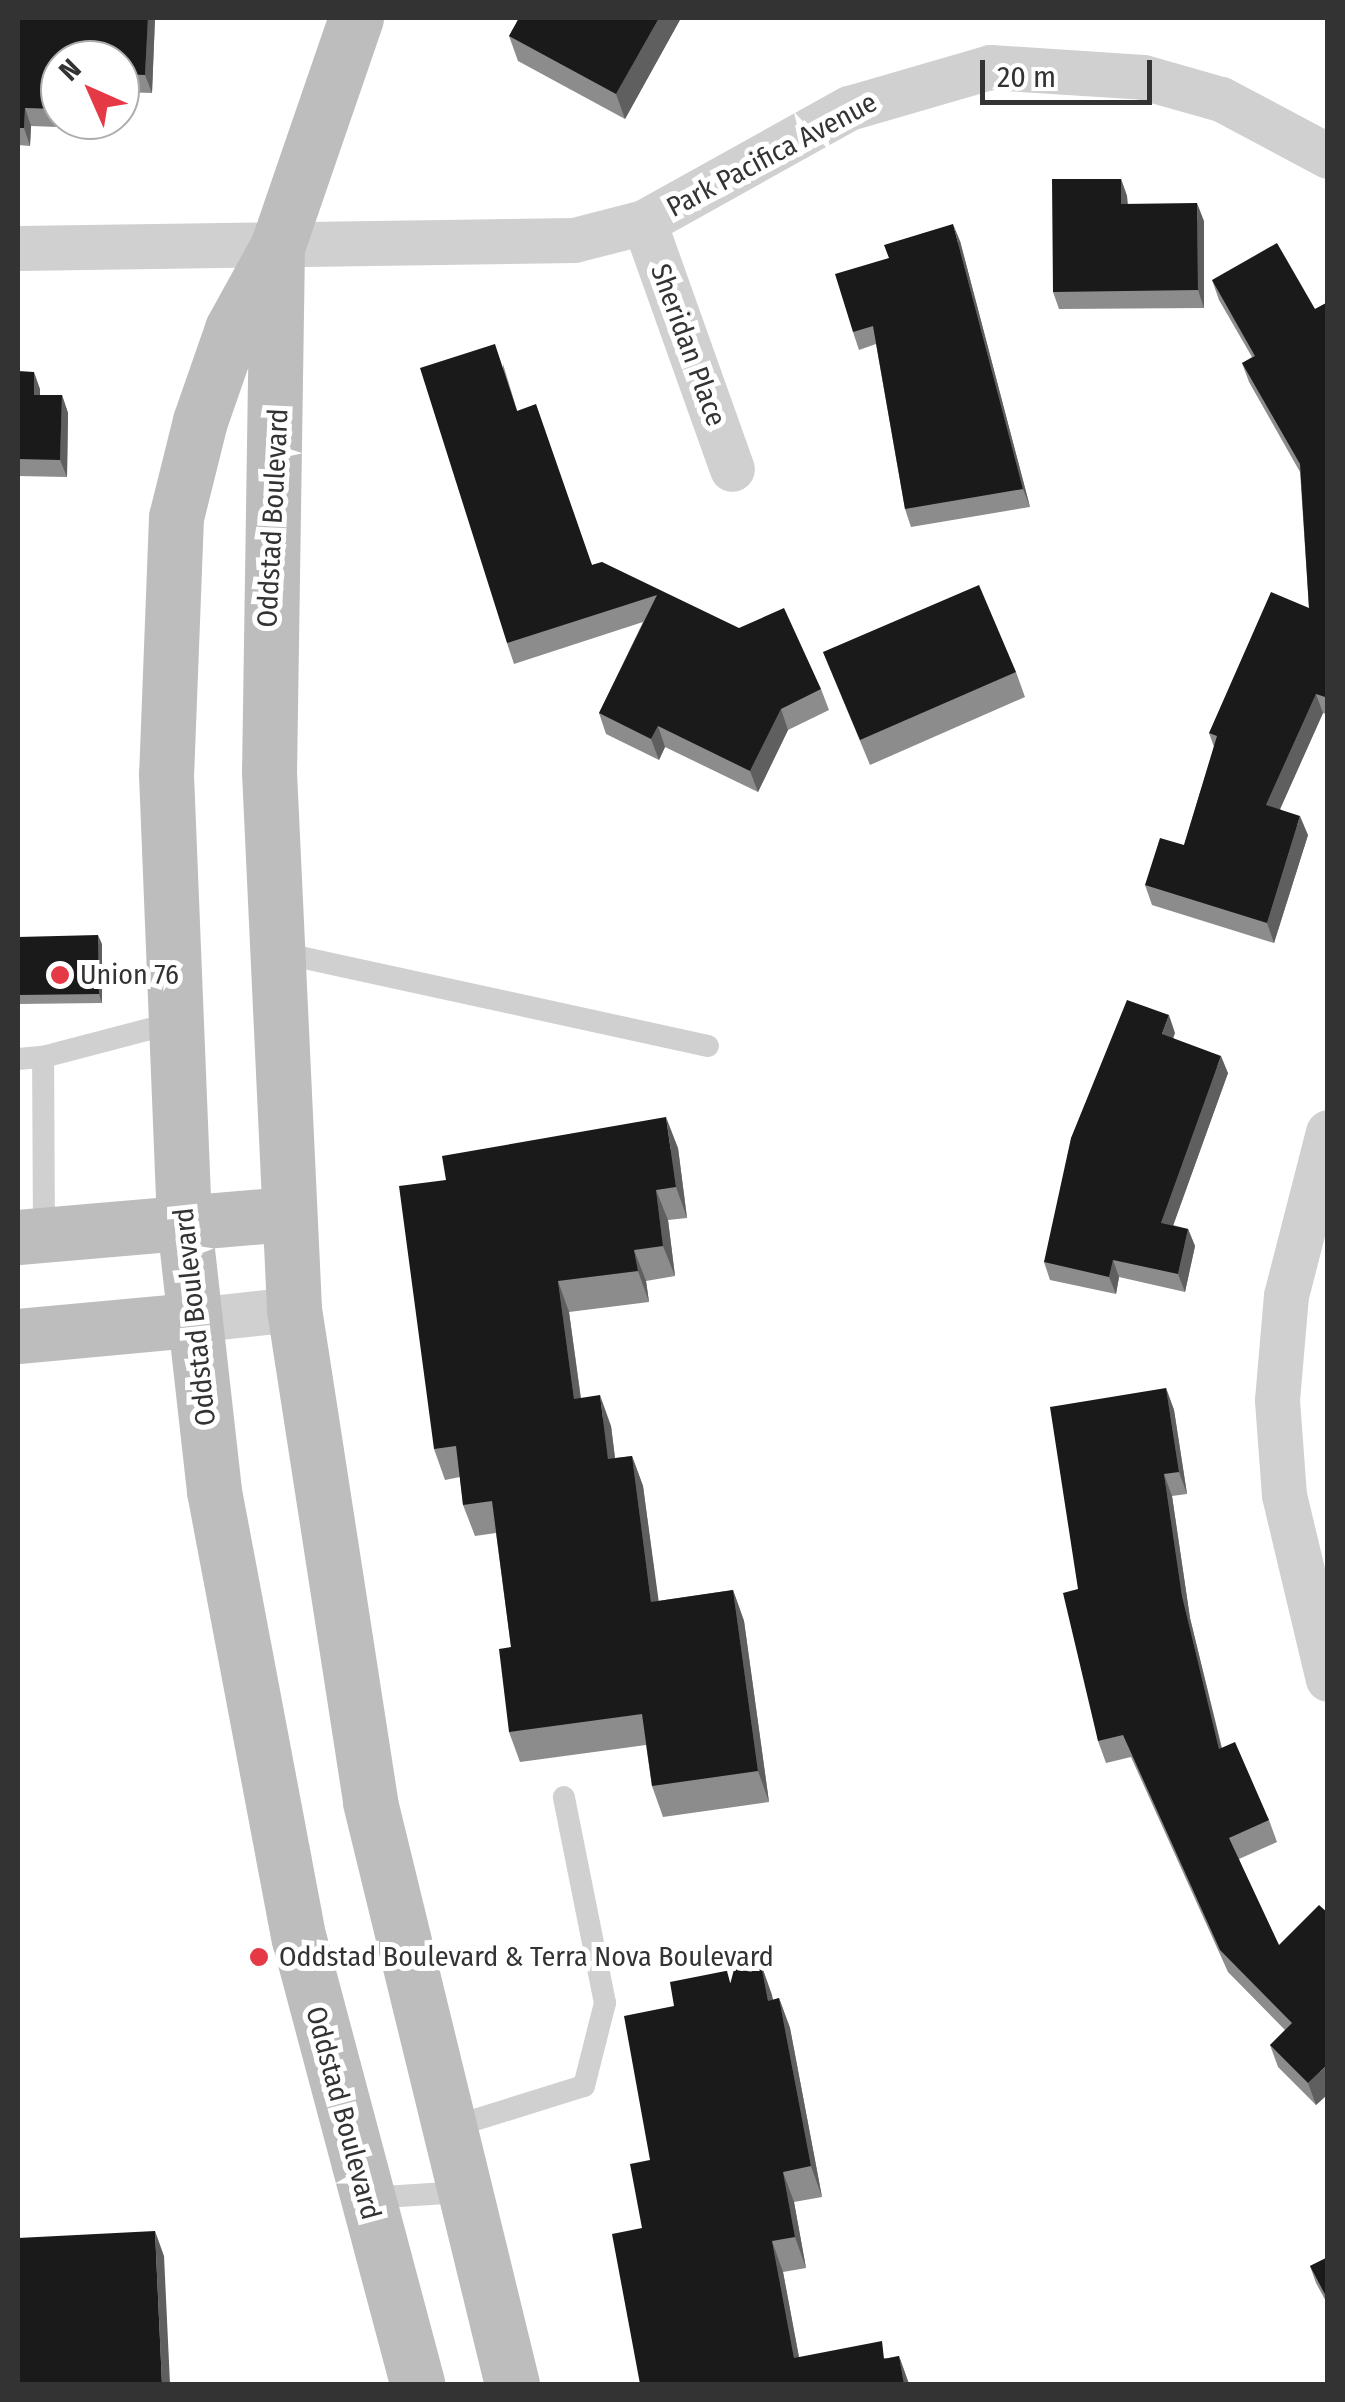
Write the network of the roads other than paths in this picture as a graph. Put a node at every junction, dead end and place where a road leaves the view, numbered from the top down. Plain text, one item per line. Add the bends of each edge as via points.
1 (356, 18) edge
2 (1328, 156) edge
3 (644, 222) junction
4 (277, 247) junction
5 (18, 248) edge
6 (732, 469) dead end
7 (274, 952) junction
8 (173, 1023) junction
9 (708, 1046) dead end
10 (43, 1057) junction
11 (18, 1059) edge
12 (1328, 1132) edge
13 (286, 1214) junction
14 (184, 1223) junction
15 (31, 1236) edge
16 (294, 1309) junction
17 (192, 1320) junction
18 (18, 1336) edge
19 (1328, 1679) edge
20 (564, 1797) dead end
21 (446, 2129) junction
22 (462, 2192) junction
23 (364, 2198) junction
24 (417, 2384) edge
25 (512, 2384) edge

1 - 4 street, Oddstad Boulevard
2 - 3 street, Park Pacifica Avenue via 1221,99 1144,77 990,66 849,108
3 - 4 street, Park Pacifica Avenue via 506,246
3 - 6 street, Sheridan Place
4 - 5 street, Park Pacifica Avenue
4 - 7 street, Oddstad Boulevard via 267,645
4 - 8 street, Oddstad Boulevard via 232,329 176,517 166,774
7 - 9 lane
7 - 13 street, Oddstad Boulevard
8 - 10 lane
8 - 14 street, Oddstad Boulevard
10 - 11 lane
10 - 15 lane
12 - 19 street via 1286,1295 1278,1400 1284,1495
13 - 14 street
13 - 16 street, Oddstad Boulevard
14 - 15 street
14 - 17 street, Oddstad Boulevard
16 - 17 street
16 - 21 street, Oddstad Boulevard via 340,1646
17 - 18 street
17 - 23 street, Oddstad Boulevard via 268,1794
20 - 21 lane via 605,2002 584,2086
21 - 22 street, Oddstad Boulevard
22 - 23 lane
22 - 25 street, Oddstad Boulevard
23 - 24 street, Oddstad Boulevard

